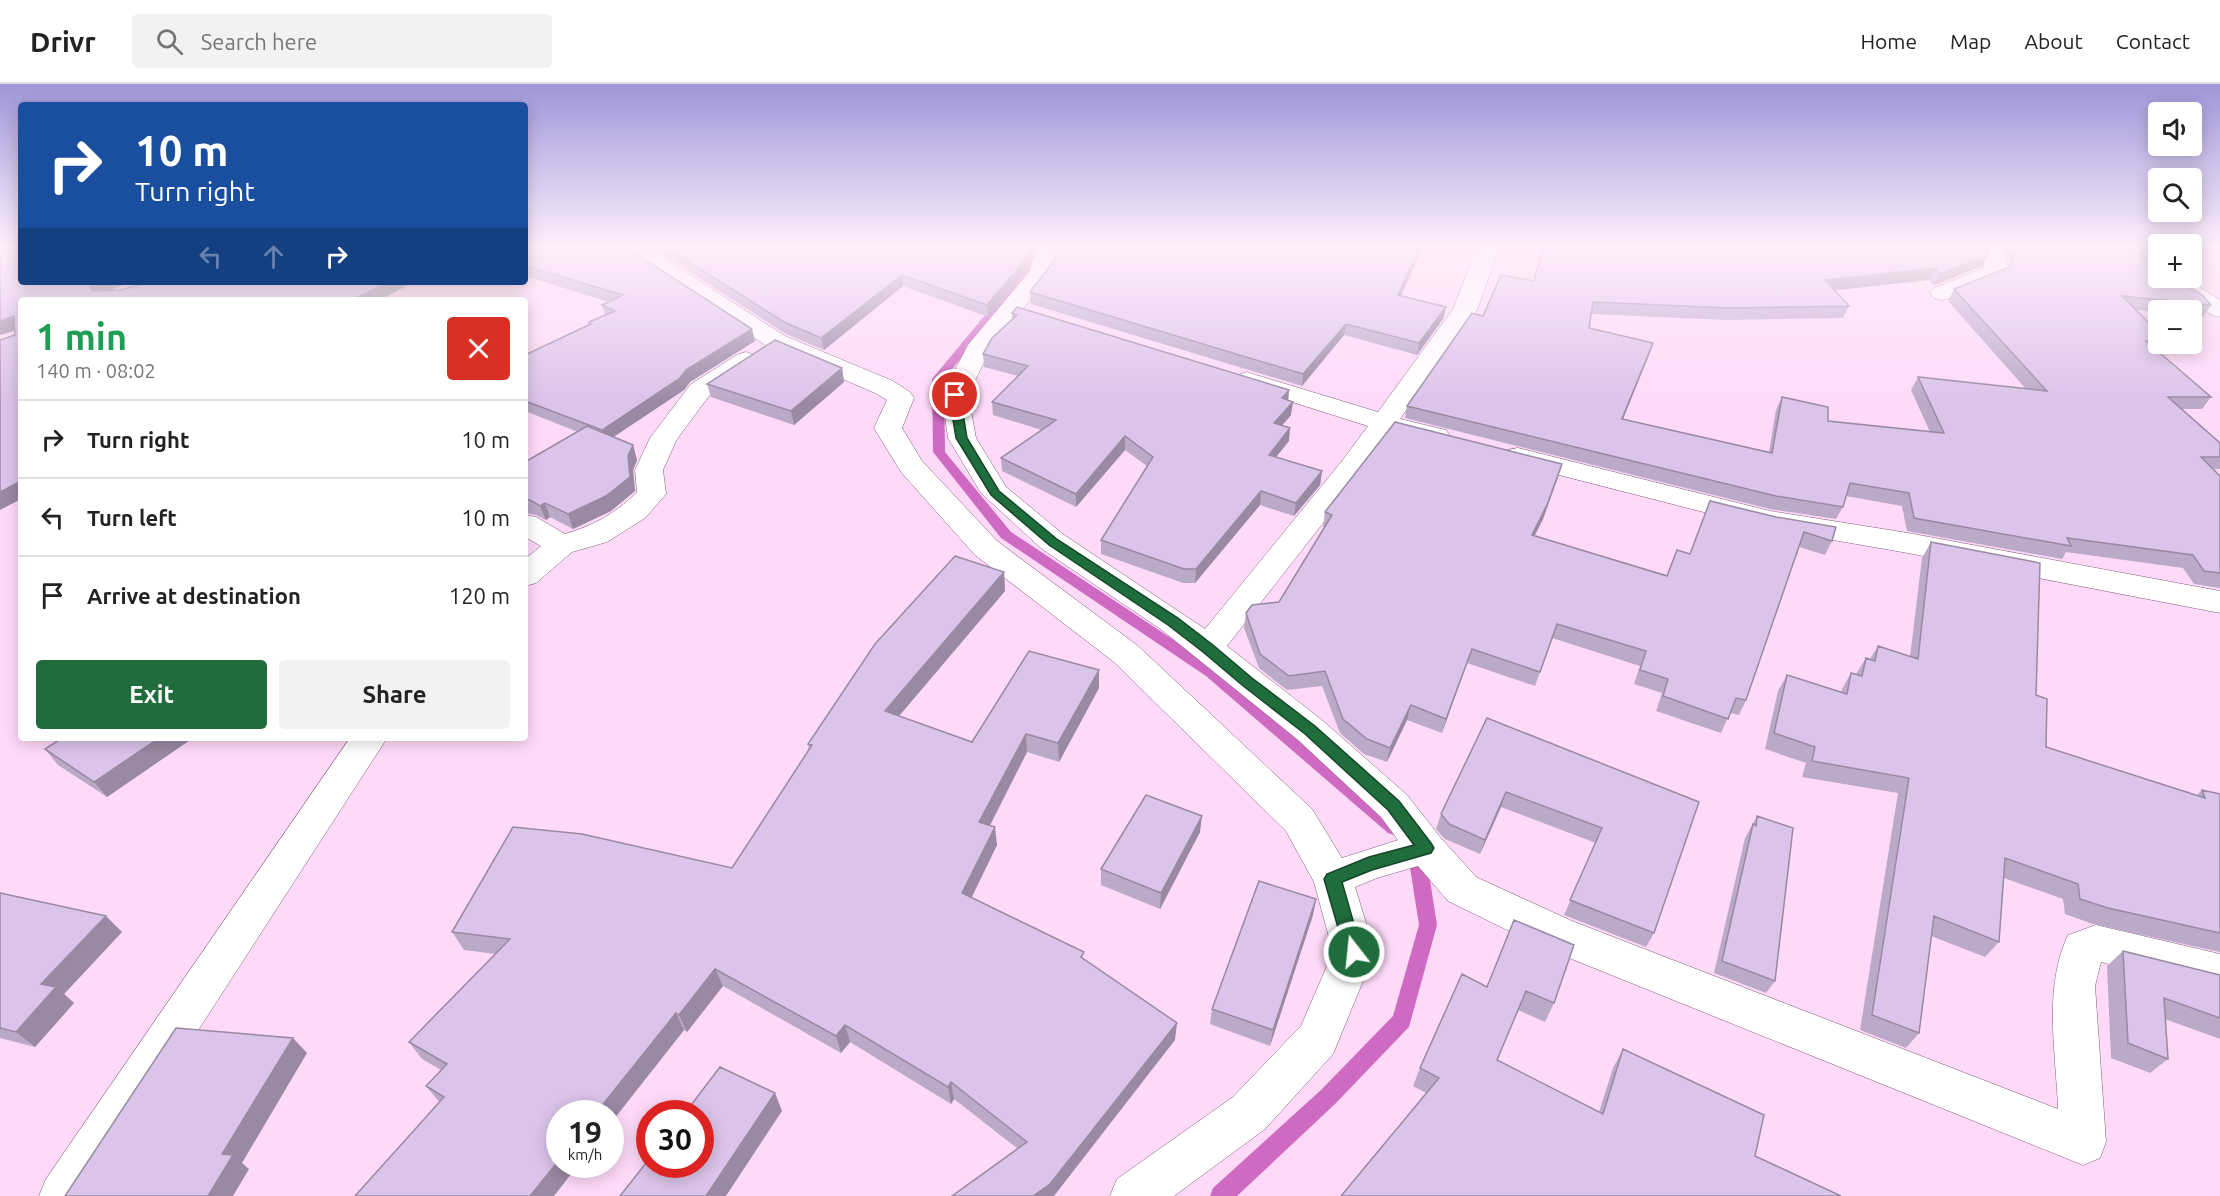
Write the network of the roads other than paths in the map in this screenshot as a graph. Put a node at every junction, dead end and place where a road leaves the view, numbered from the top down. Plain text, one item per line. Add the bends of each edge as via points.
1 (710, 298) edge
2 (1030, 298) edge
3 (1470, 298) edge
4 (2201, 298) edge
5 (2220, 310) edge
6 (776, 340) junction
7 (1227, 374) edge
8 (1385, 423) junction
9 (1464, 443) edge
10 (1498, 451) edge
11 (528, 526) edge
12 (561, 545) junction
13 (528, 573) edge
14 (2220, 602) edge
15 (1208, 648) junction
16 (366, 741) edge
17 (1426, 848) junction
18 (1333, 879) junction
19 (2220, 973) edge
20 (1153, 1190) edge
21 (63, 1196) edge

1 - 6 street
2 - 15 street via 1024,311 977,350 955,395 962,438 995,493 1053,542
3 - 8 street via 1465,310
4 - 5 street
6 - 12 street via 700,390 664,438 649,470 652,494 635,512 596,535
6 - 18 street via 901,398 888,428 911,466 986,548 1126,654 1299,820
7 - 8 street
8 - 9 street
8 - 15 street
10 - 14 street via 1770,520
11 - 12 street
12 - 13 street
15 - 17 street via 1310,730 1394,806
16 - 21 street
17 - 18 street
17 - 19 street via 1462,889 1557,934 2083,1142 2074,986 2083,948 2096,943
18 - 20 street via 1354,952 1317,1040 1249,1113

